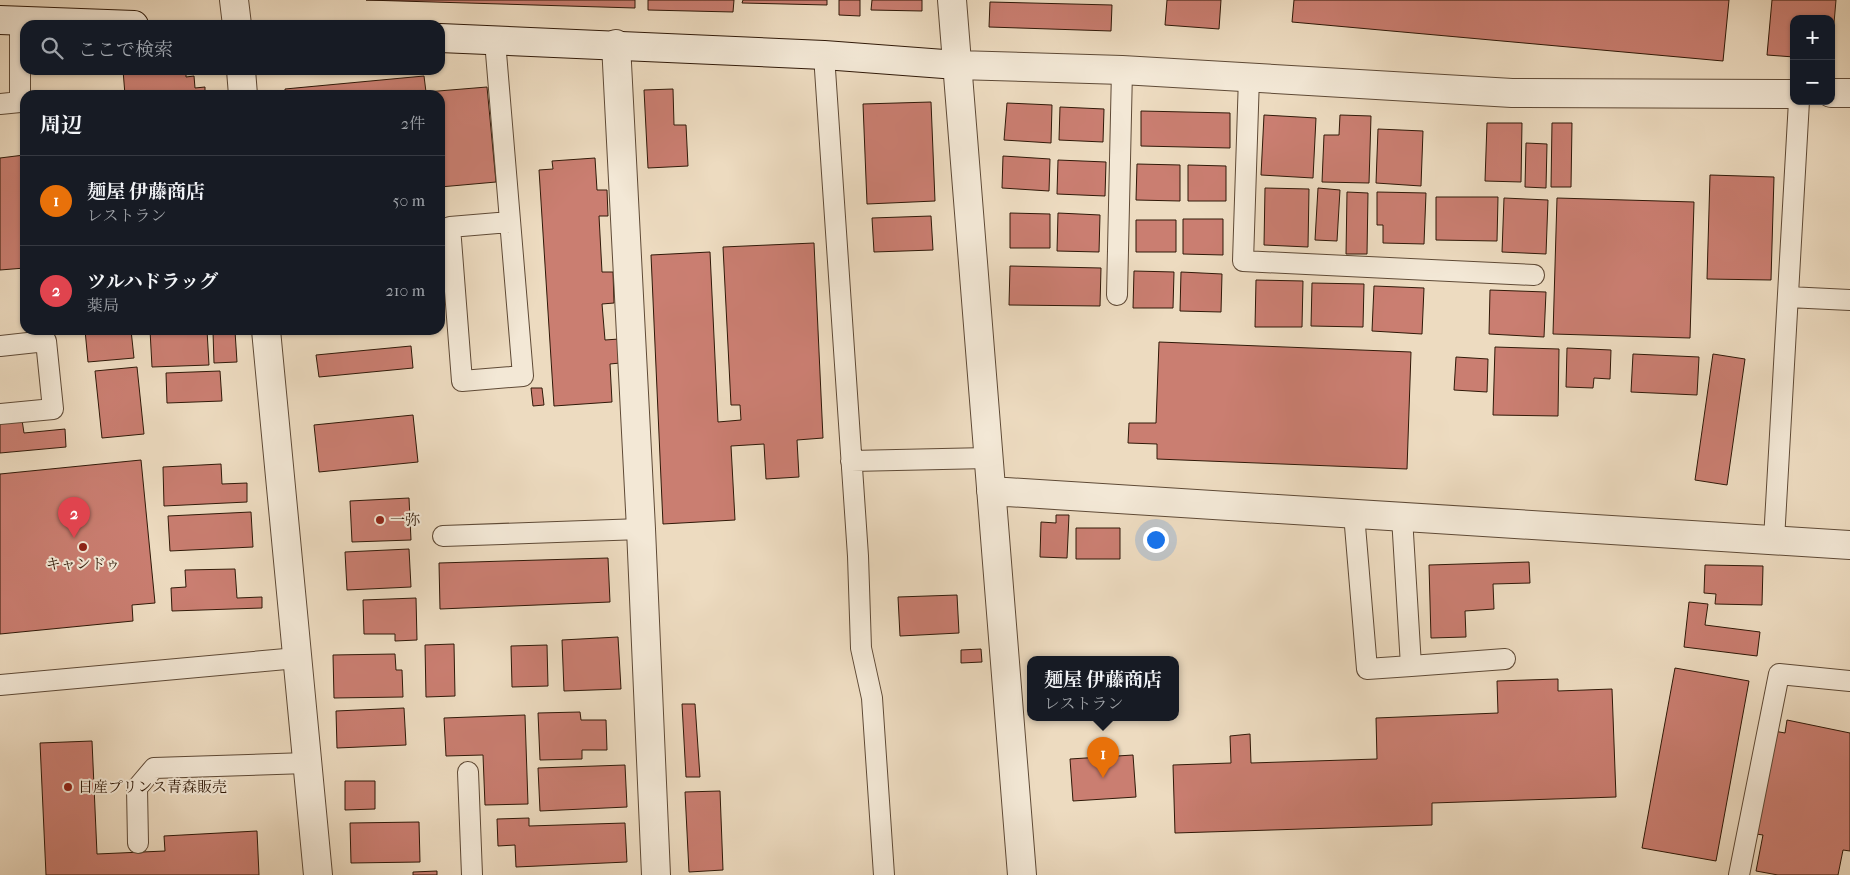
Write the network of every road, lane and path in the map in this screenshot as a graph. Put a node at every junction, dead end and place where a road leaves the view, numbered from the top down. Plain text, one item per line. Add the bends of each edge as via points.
1 (234, 0) edge
2 (952, 0) edge
3 (10, 20) edge
4 (236, 20) edge
5 (445, 38) edge
6 (495, 41) junction
7 (616, 44) junction
8 (824, 55) junction
9 (957, 65) junction
10 (1122, 70) junction
11 (242, 75) edge
12 (1248, 77) junction
13 (243, 90) edge
14 (1835, 93) edge
15 (1850, 93) edge
16 (1790, 94) edge
17 (0, 104) edge
18 (1799, 105) edge
19 (510, 222) junction
20 (1534, 275) dead end
21 (1117, 296) dead end
22 (1788, 297) junction
23 (1850, 300) edge
24 (266, 335) edge
25 (0, 346) edge
26 (0, 414) edge
27 (988, 458) junction
28 (851, 460) junction
29 (991, 491) junction
30 (1354, 514) junction
31 (1402, 517) junction
32 (641, 529) junction
33 (443, 536) dead end
34 (1774, 540) junction
35 (1850, 545) edge
36 (297, 658) junction
37 (1505, 659) dead end
38 (1412, 666) junction
39 (1850, 681) edge
40 (0, 685) edge
41 (308, 763) junction
42 (468, 772) dead end
43 (138, 842) dead end
44 (318, 875) edge
45 (472, 875) edge
46 (656, 875) edge
47 (884, 875) edge
48 (1022, 875) edge
49 (1739, 875) edge

1 - 4 street
2 - 9 street
3 - 17 lane via 20,102
5 - 6 street
6 - 7 street
6 - 19 lane
7 - 8 street
7 - 32 street
8 - 9 street
8 - 28 lane
9 - 10 street
9 - 27 street
10 - 12 street
10 - 21 lane
11 - 13 street
12 - 16 street via 1512,93
12 - 20 lane via 1243,261
14 - 15 street
18 - 22 lane
19 - 19 lane via 522,376 462,381 450,227
22 - 23 lane
22 - 34 lane
24 - 36 street
25 - 26 lane via 46,341 53,409
27 - 28 lane
27 - 29 street
28 - 47 lane via 861,648 872,698
29 - 30 street
29 - 48 street
30 - 31 street
30 - 38 lane via 1367,669
31 - 34 street
31 - 38 lane
32 - 33 lane
32 - 46 street
34 - 35 street
36 - 40 lane
36 - 41 street
37 - 38 lane
39 - 49 lane via 1779,674
41 - 43 lane via 154,768 138,788
41 - 44 street
42 - 45 lane

